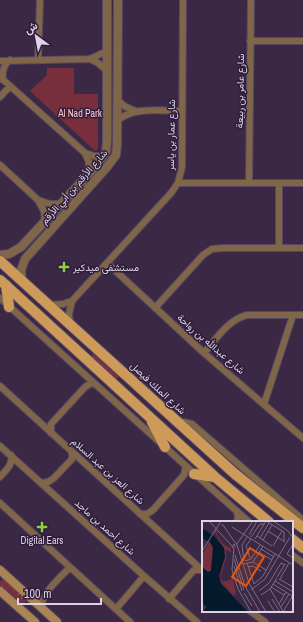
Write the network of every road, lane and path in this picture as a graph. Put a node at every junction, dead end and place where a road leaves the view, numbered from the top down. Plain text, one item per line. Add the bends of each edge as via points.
1 (40, 0) edge
2 (107, 0) edge
3 (118, 0) edge
4 (183, 0) edge
5 (251, 0) edge
6 (250, 41) junction
7 (303, 41) edge
8 (107, 51) junction
9 (90, 59) junction
10 (10, 60) junction
11 (38, 60) junction
12 (0, 61) edge
13 (106, 70) junction
14 (2, 78) edge
15 (10, 86) junction
16 (0, 97) edge
17 (117, 99) junction
18 (134, 111) junction
19 (182, 111) junction
20 (117, 121) junction
21 (85, 153) junction
22 (104, 156) junction
23 (0, 165) edge
24 (86, 176) junction
25 (178, 183) junction
26 (248, 183) junction
27 (279, 183) junction
28 (303, 183) edge
29 (38, 200) junction
30 (60, 204) junction
31 (67, 210) junction
32 (45, 221) junction
33 (279, 248) junction
34 (303, 248) edge
35 (33, 249) junction
36 (0, 255) edge
37 (0, 261) edge
38 (107, 264) junction
39 (22, 281) junction
40 (3, 283) edge
41 (0, 298) edge
42 (72, 301) junction
43 (50, 305) junction
44 (9, 307) junction
45 (155, 308) junction
46 (293, 315) junction
47 (303, 315) edge
48 (70, 324) junction
49 (204, 353) junction
50 (93, 382) junction
51 (0, 386) edge
52 (264, 404) junction
53 (150, 416) junction
54 (178, 423) junction
55 (51, 432) junction
56 (303, 438) edge
57 (0, 446) edge
58 (165, 448) junction
59 (72, 452) junction
60 (11, 455) junction
61 (186, 466) junction
62 (194, 474) junction
63 (0, 477) edge
64 (215, 477) junction
65 (41, 483) junction
66 (0, 503) edge
67 (237, 512) junction
68 (140, 514) junction
69 (303, 520) edge
70 (237, 521) edge
71 (248, 521) edge
72 (269, 521) edge
73 (303, 528) edge
74 (293, 540) edge
75 (303, 548) edge
76 (293, 556) edge
77 (193, 562) junction
78 (202, 562) edge
79 (303, 563) edge
80 (70, 567) junction
81 (0, 570) edge
82 (202, 571) edge
83 (144, 576) junction
84 (0, 590) edge
85 (169, 599) junction
86 (42, 608) junction
87 (116, 608) junction
88 (251, 612) edge
89 (35, 622) edge
90 (57, 622) edge
91 (130, 622) edge
92 (197, 622) edge
93 (265, 622) edge

1 - 11 street
2 - 8 street, شارع الأرقم بن أبي الأرقم
3 - 17 street, شارع الأرقم بن أبي الأرقم
4 - 19 street, شارع عمار بن ياسر
5 - 6 street, شارع عامر بن ربيعة
6 - 7 street
6 - 26 street, شارع عامر بن ربيعة
8 - 9 street
8 - 13 street, شارع الأرقم بن أبي الأرقم
9 - 11 street
9 - 13 street
10 - 11 street
10 - 12 street
10 - 14 street via 4,67
13 - 22 street, شارع الأرقم بن أبي الأرقم via 107,146
14 - 15 street
15 - 16 street
15 - 21 street
17 - 18 street
17 - 20 street, شارع الأرقم بن أبي الأرقم
18 - 19 street
18 - 20 street
19 - 25 street, شارع عمار بن ياسر via 182,167
20 - 31 street, شارع الأرقم بن أبي الأرقم via 117,150 113,160
21 - 22 street
21 - 24 street via 89,162
22 - 24 street, شارع الأرقم بن أبي الأرقم
23 - 29 street
24 - 30 street, شارع الأرقم بن أبي الأرقم
24 - 31 street via 87,182 69,202
25 - 26 street
25 - 38 street, شارع عمار بن ياسر
26 - 27 street
27 - 28 street
27 - 33 street
29 - 30 street
29 - 32 street via 44,211
30 - 32 street, شارع الأرقم بن أبي الأرقم
31 - 35 street, شارع الأرقم بن أبي الأرقم
32 - 35 street via 42,230 26,248 28,251
32 - 36 street, شارع الأرقم بن أبي الأرقم via 18,250
33 - 34 street
33 - 45 street via 218,248 206,252
35 - 39 street, شارع الأرقم بن أبي الأرقم via 21,266
37 - 39 main road, شارع الملك فيصل
38 - 42 street, شارع عمار بن ياسر
38 - 45 street, شارع عبدالله بن رواحة
39 - 43 main road, شارع الملك فيصل
40 - 44 main road
40 - 53 main road
41 - 44 street
42 - 43 street
42 - 48 street
43 - 48 main road, شارع الملك فيصل
44 - 50 street
45 - 49 street, شارع عبدالله بن رواحة
46 - 47 street
46 - 49 street via 242,316 230,323
46 - 52 street
48 - 54 main road, شارع الملك فيصل
49 - 52 street, شارع عبدالله بن رواحة
50 - 55 street via 85,387 51,424
50 - 58 street
51 - 55 street, شارع العز بن عبد السلام
52 - 56 street, شارع عبدالله بن رواحة
53 - 58 main road
53 - 64 main road
54 - 69 street via 192,424
54 - 73 main road, شارع الملك فيصل via 235,474
55 - 59 street, شارع العز بن عبد السلام
57 - 60 street, شارع أحمد بن ماجد
58 - 61 street
59 - 65 street via 72,459 54,478
59 - 68 street, شارع العز بن عبد السلام
60 - 63 street via 11,464
60 - 65 street, شارع أحمد بن ماجد
61 - 62 street
61 - 68 street via 184,474 153,510 147,514
62 - 64 main road
62 - 67 street
64 - 72 main road
65 - 83 street, شارع أحمد بن ماجد
66 - 80 street
67 - 70 street
67 - 71 street
68 - 77 street, شارع العز بن عبد السلام
74 - 75 main road
76 - 79 street
77 - 78 street
77 - 82 street, شارع العز بن عبد السلام
80 - 86 street via 45,594
80 - 87 street
81 - 86 main road
82 - 85 street via 194,570
83 - 85 street, شارع أحمد بن ماجد
83 - 87 street
84 - 89 main road
85 - 92 street, شارع أحمد بن ماجد
86 - 90 main road
87 - 91 street
88 - 93 street

